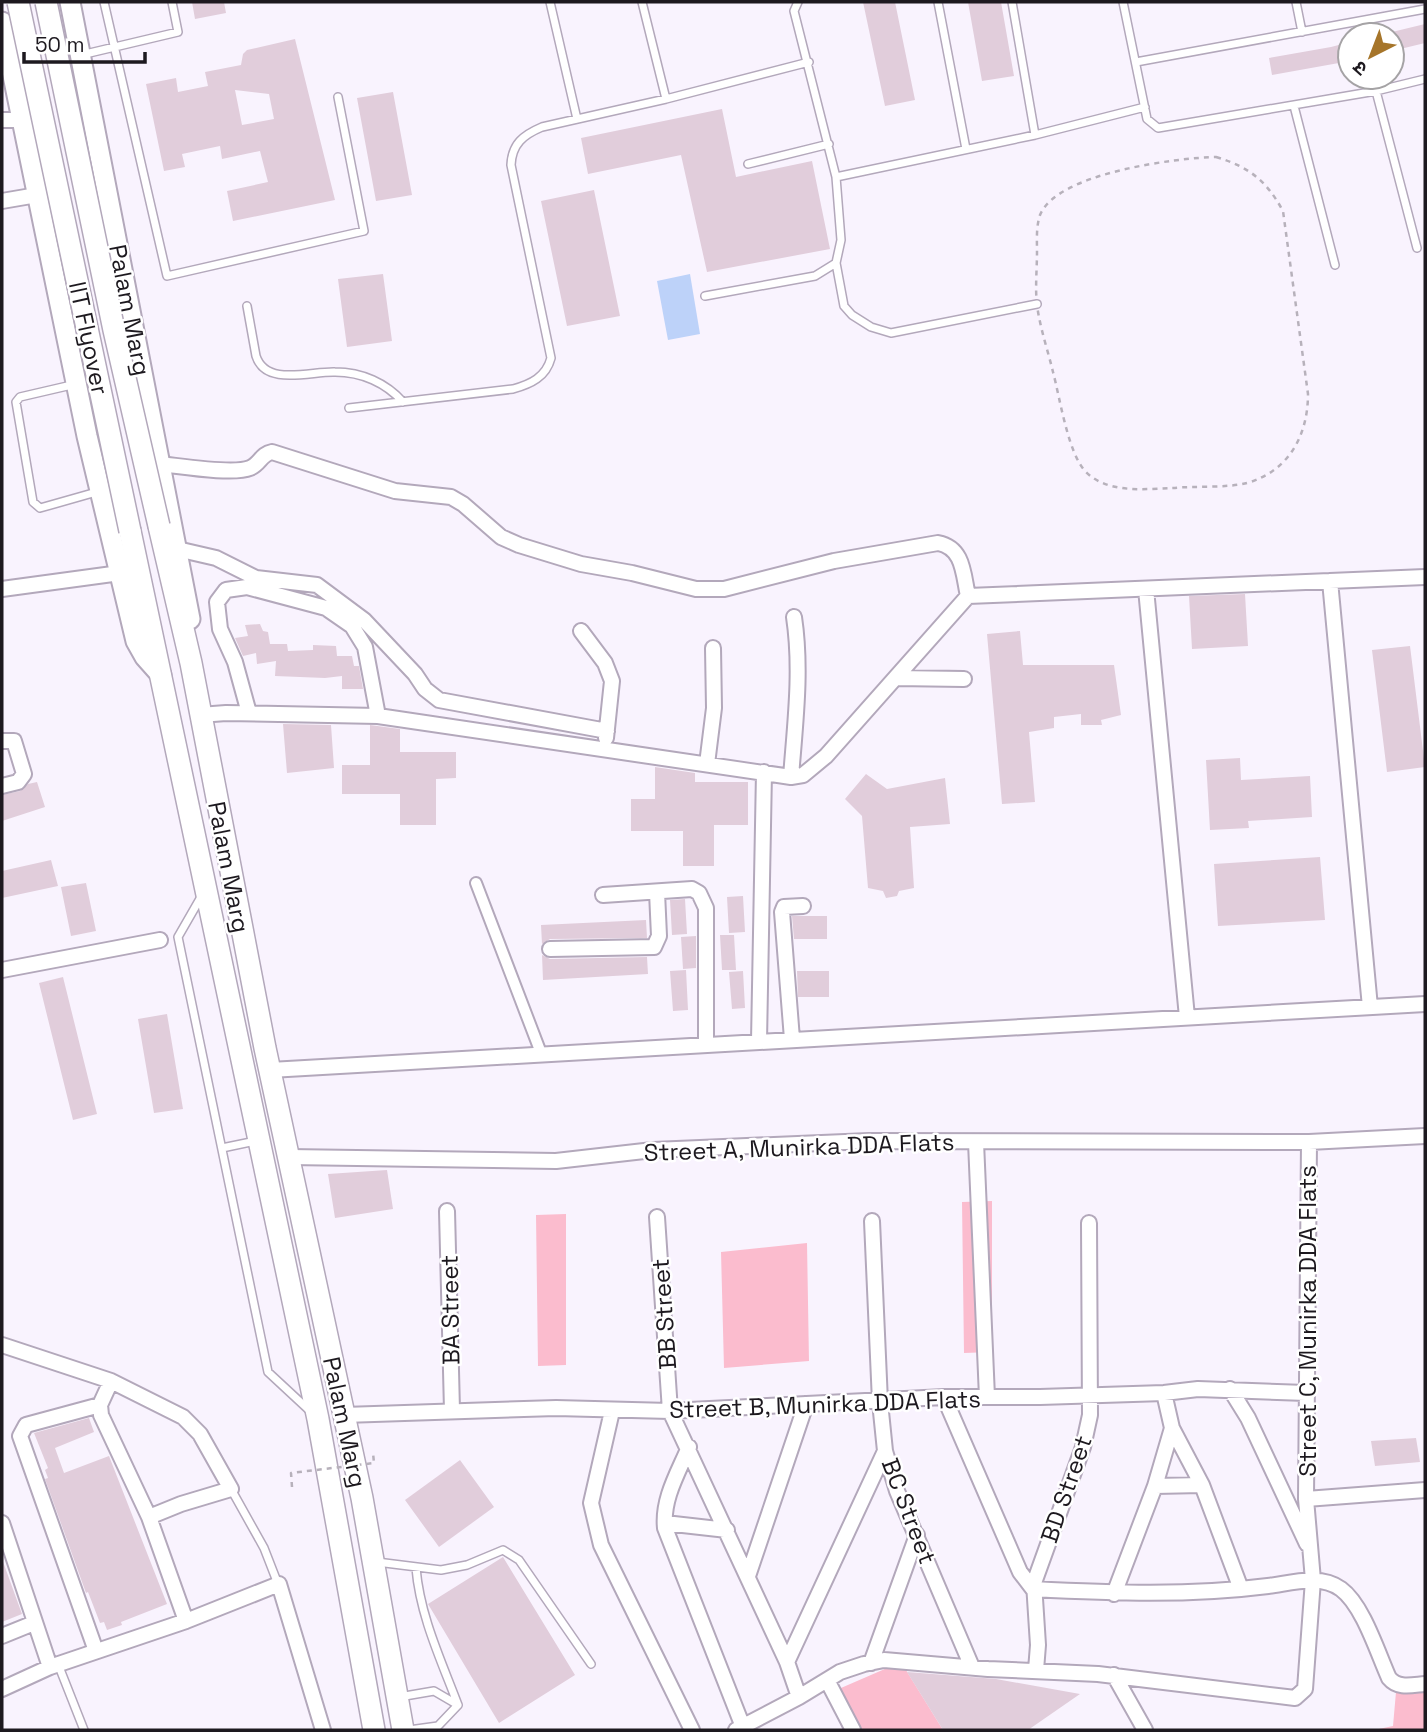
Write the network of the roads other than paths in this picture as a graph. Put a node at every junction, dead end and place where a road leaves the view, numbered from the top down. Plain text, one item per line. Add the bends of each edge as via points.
1 (18, 2) edge
2 (46, 2) edge
3 (70, 2) edge
4 (104, 2) edge
5 (172, 2) edge
6 (550, 2) edge
7 (642, 2) edge
8 (798, 2) edge
9 (938, 2) edge
10 (1012, 2) edge
11 (1123, 2) edge
12 (1297, 2) edge
13 (1425, 9) edge
14 (2, 22) edge
15 (75, 27) junction
16 (1303, 32) junction
17 (7, 47) junction
18 (114, 47) junction
19 (80, 55) junction
20 (808, 62) junction
21 (1136, 62) junction
22 (1425, 79) edge
23 (1406, 84) edge
24 (1376, 91) joint
25 (338, 97) dead end
26 (666, 99) junction
27 (1294, 106) junction
28 (1145, 107) junction
29 (577, 118) junction
30 (2, 120) edge
31 (22, 120) junction
32 (1035, 135) junction
33 (829, 144) junction
34 (966, 149) junction
35 (748, 164) dead end
36 (836, 177) junction
37 (37, 195) junction
38 (2, 201) edge
39 (1417, 248) dead end
40 (836, 263) junction
41 (1335, 265) dead end
42 (705, 296) dead end
43 (1037, 304) road end
44 (247, 306) dead end
45 (76, 384) junction
46 (403, 402) junction
47 (349, 408) dead end
48 (160, 464) junction
49 (100, 491) junction
50 (177, 548) junction
51 (120, 573) junction
52 (1425, 577) edge
53 (1330, 581) junction
54 (2, 589) edge
55 (1146, 589) junction
56 (968, 596) junction
57 (794, 617) dead end
58 (581, 631) dead end
59 (713, 648) dead end
60 (191, 663) junction
61 (161, 675) junction
62 (896, 678) junction
63 (964, 679) dead end
64 (249, 713) junction
65 (200, 715) junction
66 (378, 716) junction
67 (607, 730) junction
68 (2, 741) edge
69 (605, 749) junction
70 (707, 764) junction
71 (764, 772) junction
72 (791, 777) junction
73 (2, 786) edge
74 (476, 883) dead end
75 (207, 887) junction
76 (657, 892) junction
77 (603, 895) dead end
78 (803, 906) dead end
79 (160, 940) dead end
80 (550, 949) dead end
81 (2, 970) edge
82 (1425, 1004) edge
83 (1370, 1007) junction
84 (1187, 1017) junction
85 (792, 1039) junction
86 (759, 1041) junction
87 (706, 1044) junction
88 (541, 1053) junction
89 (270, 1070) junction
90 (1425, 1136) edge
91 (260, 1140) junction
92 (976, 1142) junction
93 (1309, 1142) junction
94 (222, 1148) junction
95 (289, 1157) junction
96 (447, 1211) dead end
97 (657, 1217) dead end
98 (872, 1221) dead end
99 (1089, 1223) dead end
100 (2, 1345) edge
101 (111, 1381) junction
102 (1230, 1389) junction
103 (1164, 1393) junction
104 (1306, 1393) junction
105 (1090, 1396) junction
106 (944, 1397) junction
107 (987, 1397) junction
108 (880, 1402) junction
109 (806, 1404) junction
110 (100, 1405) junction
111 (452, 1410) junction
112 (612, 1411) junction
113 (670, 1411) junction
114 (344, 1415) junction
115 (318, 1419) junction
116 (1172, 1428) junction
117 (689, 1447) junction
118 (885, 1451) junction
119 (1202, 1485) junction
120 (1155, 1486) junction
121 (231, 1489) junction
122 (1425, 1490) edge
123 (1306, 1499) junction
124 (149, 1517) junction
125 (2, 1523) edge
126 (665, 1523) junction
127 (727, 1530) junction
128 (917, 1535) junction
129 (1310, 1551) junction
130 (373, 1561) junction
131 (416, 1568) junction
132 (748, 1576) junction
133 (1313, 1580) junction
134 (279, 1584) junction
135 (1033, 1589) junction
136 (1241, 1589) junction
137 (1115, 1594) junction
138 (186, 1621) junction
139 (34, 1623) junction
140 (2, 1636) edge
141 (96, 1651) junction
142 (787, 1662) junction
143 (871, 1663) junction
144 (591, 1664) dead end
145 (54, 1666) junction
146 (972, 1667) junction
147 (1036, 1670) junction
148 (1114, 1675) junction
149 (827, 1680) junction
150 (1425, 1684) edge
151 (2, 1689) edge
152 (397, 1697) junction
153 (799, 1697) junction
154 (458, 1705) junction
155 (739, 1729) edge
156 (84, 1730) edge
157 (323, 1730) edge
158 (374, 1730) edge
159 (403, 1730) edge
160 (410, 1730) edge
161 (692, 1730) edge
162 (853, 1730) edge
163 (1145, 1730) edge

1 - 61 main road, IIT Flyover, bridge
2 - 60 main road, IIT Flyover, bridge via 114,330
3 - 15 main road, Palam Marg
4 - 18 lane
5 - 18 lane via 178,32
6 - 29 lane
7 - 26 lane
8 - 20 lane via 794,11
9 - 34 lane
10 - 32 lane
11 - 21 lane
12 - 16 lane
13 - 16 lane
14 - 17 main road, Palam Marg
15 - 17 main road via 60,7 44,2 27,5 9,22
15 - 19 main road, Palam Marg
16 - 21 lane
17 - 31 main road, Palam Marg
18 - 19 lane
18 - 25 lane via 167,276 364,231
19 - 48 main road, Palam Marg
20 - 26 lane
20 - 33 lane
21 - 28 lane
22 - 23 lane
24 - 27 lane
24 - 39 lane
26 - 29 lane
27 - 28 lane via 1165,129 1152,125
27 - 41 lane
28 - 32 lane
29 - 46 lane via 529,132 512,154 551,358 548,368 528,385 513,389
30 - 31 street
31 - 37 main road, Palam Marg
32 - 34 lane
33 - 35 lane
33 - 36 lane
34 - 36 lane
36 - 40 lane via 841,240
37 - 38 street
37 - 45 main road, Palam Marg
40 - 42 lane via 815,276
40 - 43 lane via 844,306 871,327 891,333
44 - 46 lane via 256,356 267,371 285,375 336,372 368,378 383,384
45 - 49 main road, Palam Marg
45 - 49 lane via 20,397 16,402 33,502 40,508
46 - 47 lane
48 - 50 main road, Palam Marg
48 - 56 street via 237,471 254,467 265,453 272,452 395,491 451,497 501,537 519,545 696,589 723,589 834,561 938,543 956,552
49 - 51 main road, Palam Marg
50 - 60 main road, Palam Marg via 192,629
50 - 67 street via 216,558 256,578 317,585 363,620 439,700
51 - 54 street
51 - 61 main road, Palam Marg via 136,641
52 - 53 street
53 - 55 street
53 - 83 street
55 - 56 street
55 - 84 street
56 - 62 street
57 - 72 street via 797,681
58 - 67 street via 610,672
59 - 70 street
60 - 65 main road, Palam Marg
61 - 75 main road, Palam Marg
62 - 63 street
62 - 72 street via 826,756 803,775
64 - 65 street
64 - 66 street
64 - 66 street via 220,629 217,603 226,590 247,587 326,608 352,626 365,647
65 - 89 main road, Palam Marg
66 - 69 street
67 - 69 street
68 - 73 street via 14,741 23,774 18,782
69 - 70 street
70 - 71 street
71 - 72 street
71 - 86 street
74 - 88 street
75 - 91 main road, Palam Marg
75 - 94 lane via 178,937
76 - 77 street
76 - 80 street via 659,936 654,947
76 - 87 street via 692,889 704,900
78 - 85 street via 784,907 782,912
79 - 81 street
82 - 83 street
83 - 84 street
84 - 85 street
85 - 86 street
86 - 87 street
87 - 88 street
88 - 89 street
89 - 95 main road, Palam Marg
90 - 93 street, Street A, Munirka DDA Flats
91 - 94 lane
91 - 115 main road, Palam Marg
92 - 93 street, Street A, Munirka DDA Flats
92 - 95 street, Street A, Munirka DDA Flats via 869,1141 653,1150 556,1161
92 - 107 street
93 - 104 street, Street C, Munirka DDA Flats
94 - 115 lane via 268,1372
95 - 114 main road, Palam Marg
96 - 111 street, BA Street
97 - 113 street, BB Street
98 - 108 street, BC Street
99 - 105 street, BD Street
100 - 101 street
101 - 110 street
101 - 121 street via 189,1421
102 - 103 street, Street B, Munirka DDA Flats
102 - 104 street, Street B, Munirka DDA Flats
102 - 129 street
103 - 105 street, Street B, Munirka DDA Flats
103 - 116 street
104 - 123 street, Street C, Munirka DDA Flats
105 - 107 street, Street B, Munirka DDA Flats
105 - 135 street, BD Street via 1083,1447
106 - 107 street, Street B, Munirka DDA Flats
106 - 108 street, Street B, Munirka DDA Flats
106 - 135 street via 1020,1572
108 - 109 street, Street B, Munirka DDA Flats
108 - 118 street, BC Street
109 - 113 street, Street B, Munirka DDA Flats
109 - 132 street
110 - 124 street
110 - 141 street via 26,1425 20,1436
111 - 112 street, Street B, Munirka DDA Flats
111 - 114 street, Street B, Munirka DDA Flats
112 - 113 street, Street B, Munirka DDA Flats
112 - 161 street via 591,1503 601,1545
113 - 117 street
114 - 130 main road, Palam Marg
115 - 158 main road, Palam Marg
116 - 119 street
116 - 120 street
117 - 126 street via 668,1496
117 - 127 street
118 - 128 street, BC Street
118 - 142 street
119 - 120 street
119 - 136 street
120 - 137 street
121 - 124 street
121 - 134 lane
122 - 123 street
123 - 129 street, Street C, Munirka DDA Flats
124 - 138 street
125 - 139 street
126 - 127 street
126 - 155 street
127 - 132 street
128 - 143 street
128 - 146 street, BC Street
129 - 133 street, Street C, Munirka DDA Flats
130 - 131 lane
130 - 152 main road, Palam Marg
131 - 144 lane via 449,1569 503,1550 519,1560
131 - 154 lane via 429,1631
132 - 142 street
133 - 136 street
133 - 148 street, Street C, Munirka DDA Flats via 1305,1689 1295,1698
133 - 150 street via 1347,1594 1394,1684
134 - 138 street
134 - 157 street
135 - 137 street
135 - 147 street, BD Street
136 - 137 street
138 - 141 street
139 - 140 street
139 - 145 street
141 - 145 street
142 - 153 street
143 - 146 street, Street C, Munirka DDA Flats via 896,1660
143 - 149 street, Street C, Munirka DDA Flats
145 - 151 street
145 - 156 lane
146 - 147 street, Street C, Munirka DDA Flats
147 - 148 street, Street C, Munirka DDA Flats
148 - 163 street
149 - 153 street, Street C, Munirka DDA Flats
149 - 162 street
152 - 154 lane via 434,1690
152 - 159 main road, Palam Marg
153 - 155 street, Street C, Munirka DDA Flats
154 - 160 lane via 438,1726

